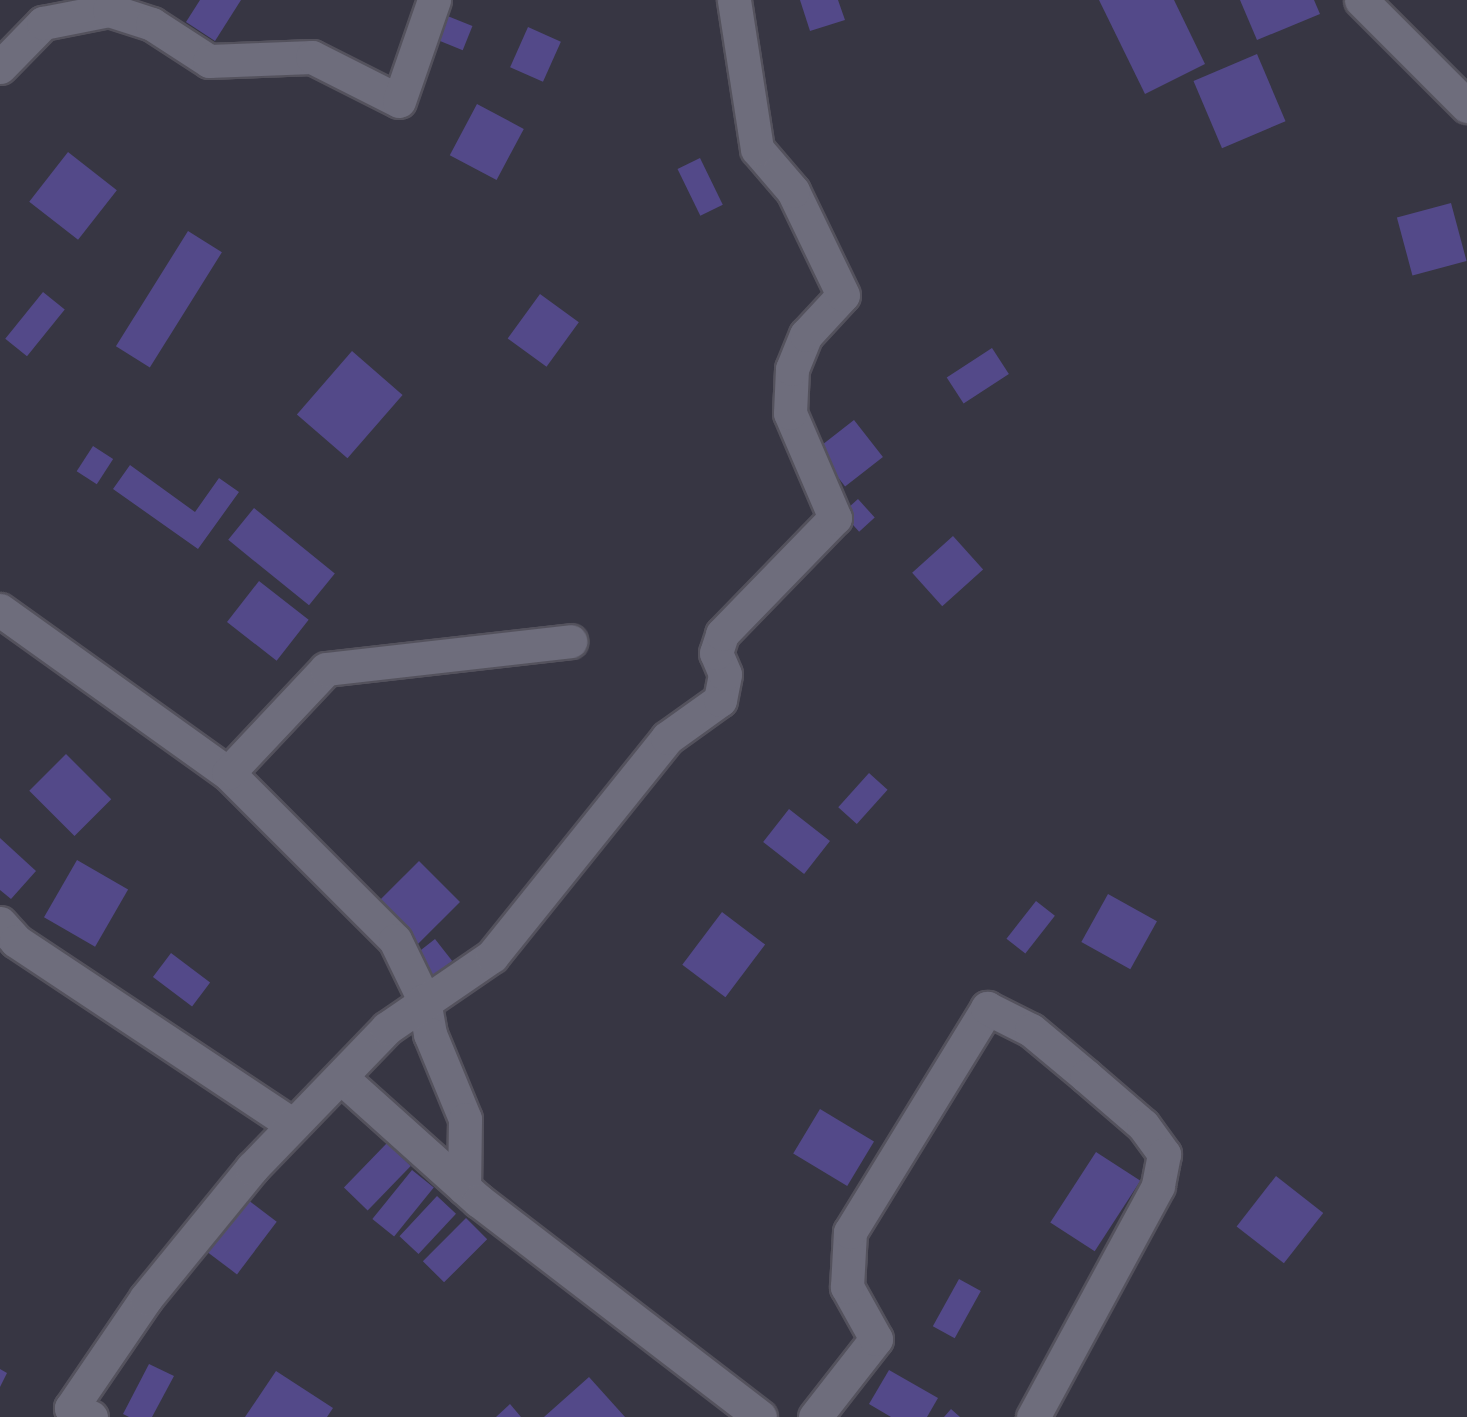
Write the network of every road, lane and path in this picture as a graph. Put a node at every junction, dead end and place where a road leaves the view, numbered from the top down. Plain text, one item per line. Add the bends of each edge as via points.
1 (434, 0) edge
2 (734, 0) edge
3 (1362, 0) edge
4 (40, 8) edge
5 (0, 67) edge
6 (1467, 106) edge
7 (0, 610) edge
8 (570, 641) dead end
9 (228, 773) junction
10 (5, 935) edge
11 (424, 1000) junction
12 (344, 1080) junction
13 (290, 1123) junction
14 (464, 1188) junction
15 (91, 1417) edge
16 (760, 1417) edge
17 (815, 1417) edge
18 (1033, 1417) edge

1 - 4 street via 399,101 312,57 209,61 127,13
2 - 11 street via 757,149 793,191 843,295 806,335 792,369 791,402 820,492 835,518 722,634 716,653 725,674 720,700 667,738 477,972
3 - 6 street
4 - 5 street
7 - 9 street
8 - 9 street via 326,669
9 - 11 street via 395,940
10 - 13 street
11 - 12 street via 387,1028
11 - 14 street via 430,1034 464,1119
12 - 13 street
12 - 14 street
13 - 15 street via 146,1298 71,1408
14 - 16 street
17 - 18 street via 876,1339 847,1287 850,1232 987,1008 1031,1030 1143,1125 1164,1154 1153,1196

